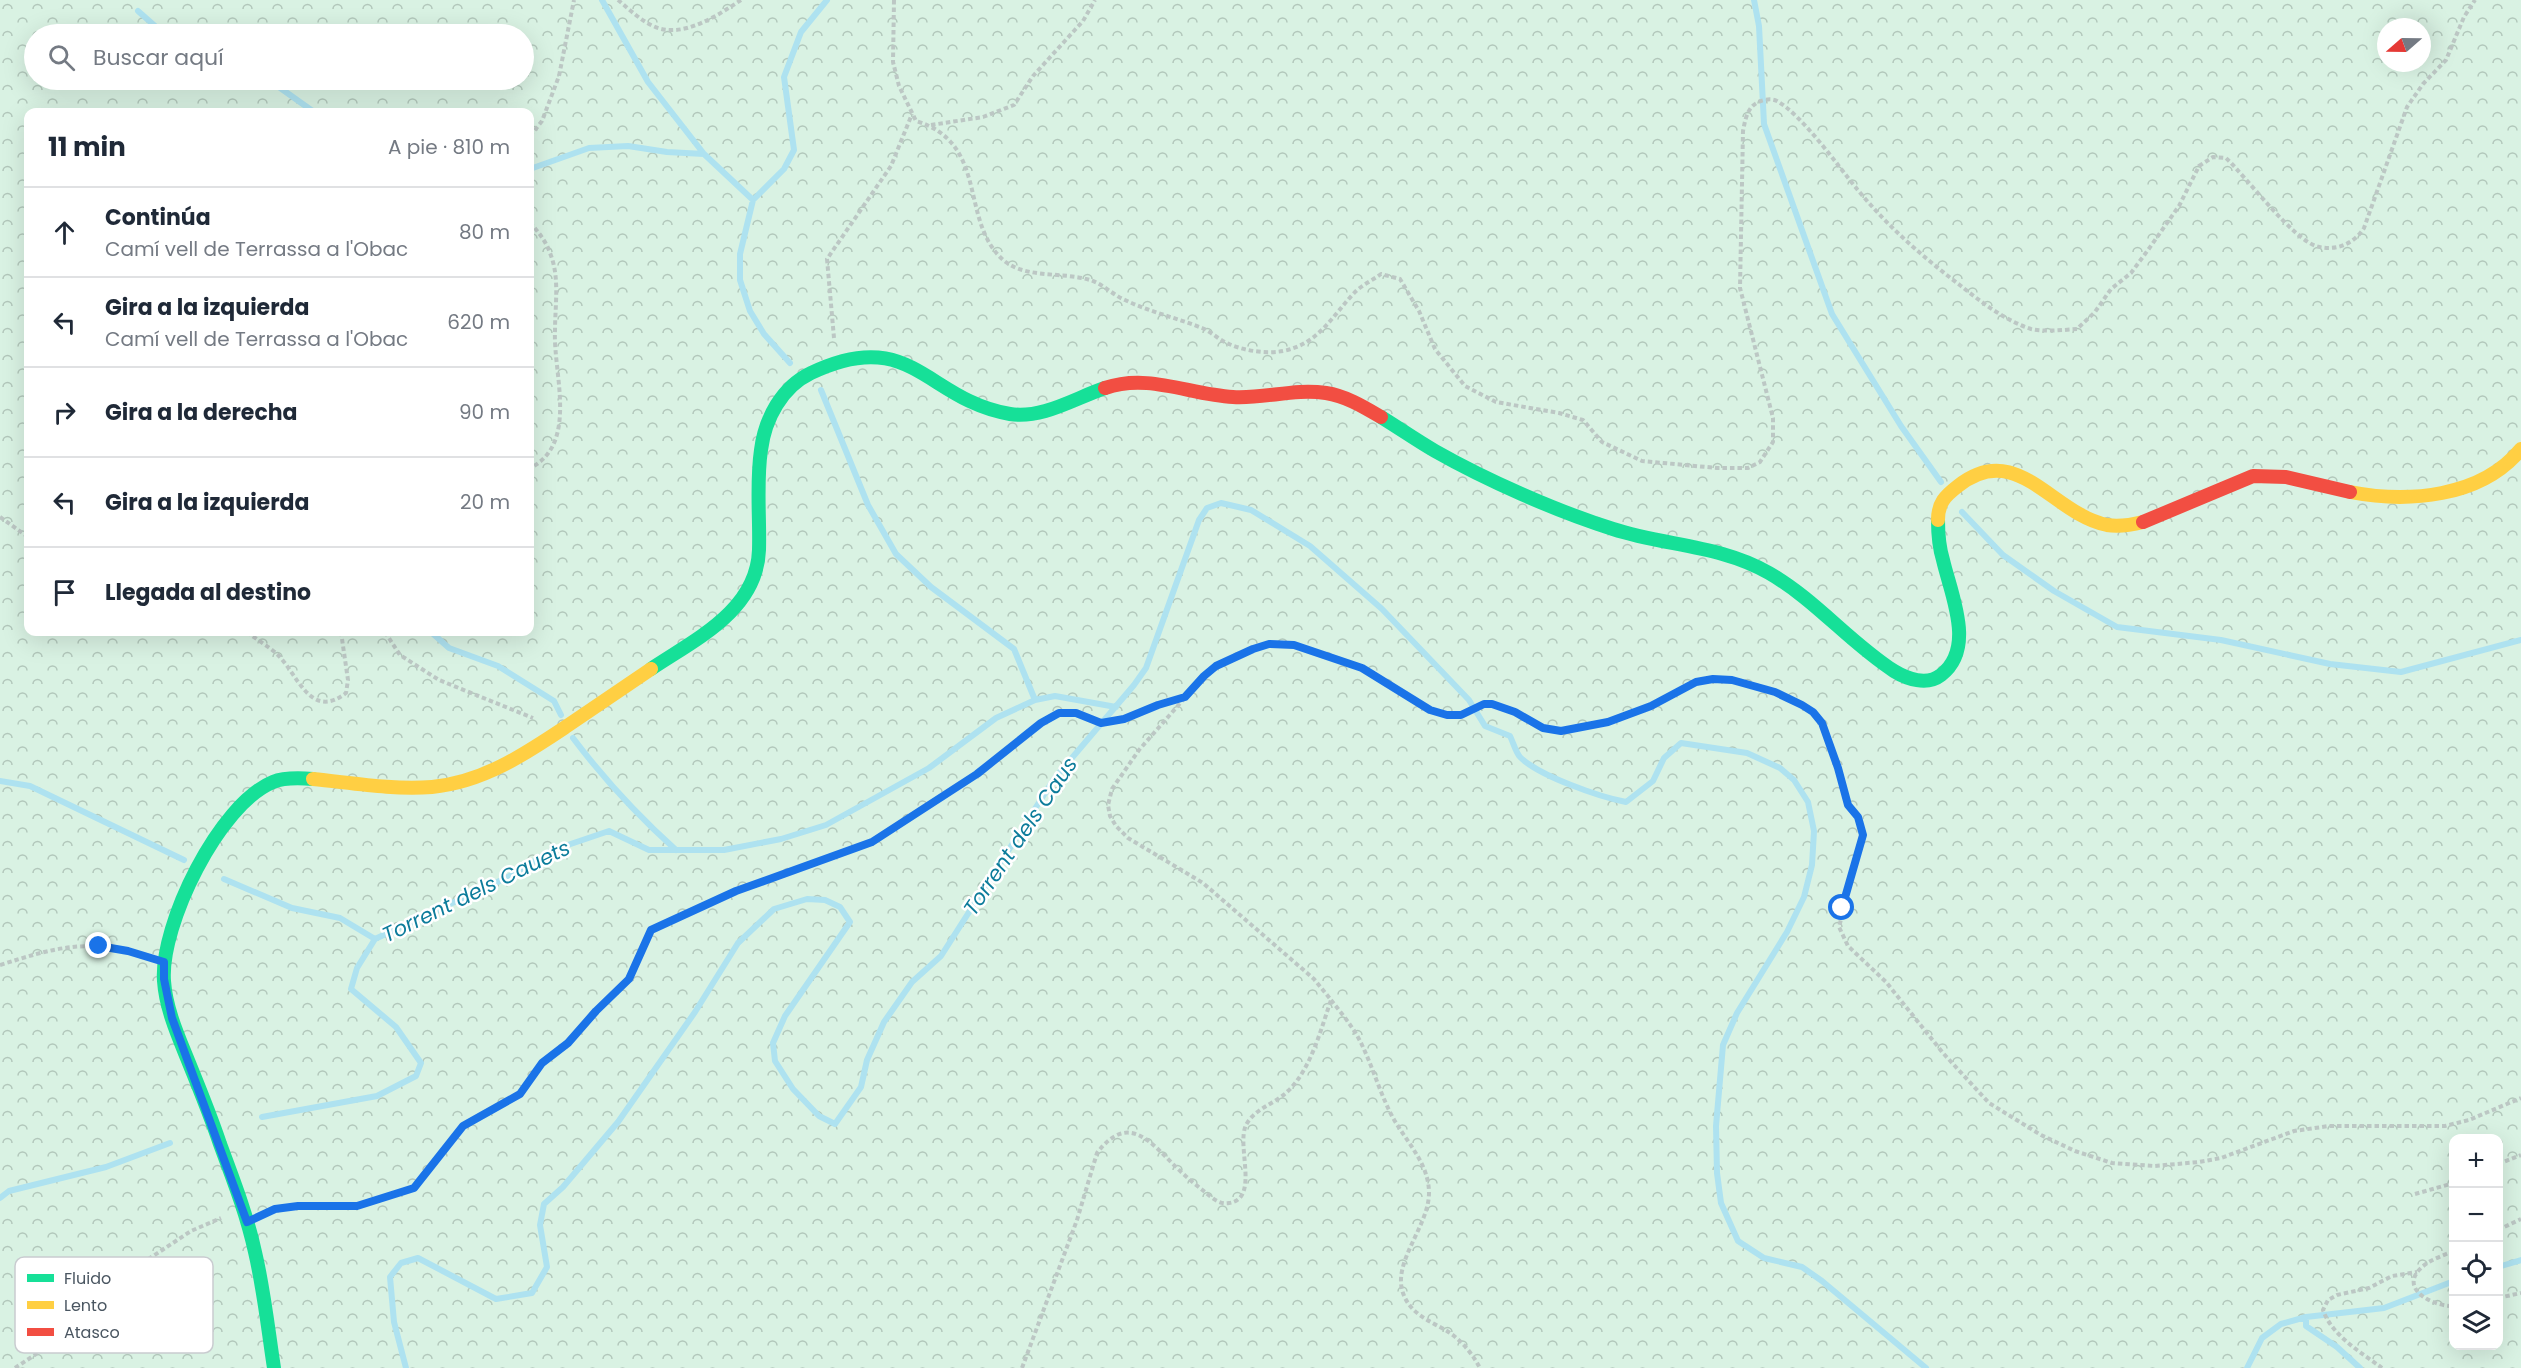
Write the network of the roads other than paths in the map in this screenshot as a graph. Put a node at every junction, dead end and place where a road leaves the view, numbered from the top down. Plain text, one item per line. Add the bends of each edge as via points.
1 (2521, 449) edge
2 (274, 1368) edge

1 - 2 street via 2512,462 2451,491 2409,499 2378,498 2273,475 2253,476 2130,525 2109,525 2092,519 2012,472 1996,470 1971,475 1941,503 1937,528 1942,566 1957,614 1960,636 1956,654 1950,668 1939,677 1913,681 1894,671 1797,591 1761,568 1727,554 1599,525 1442,455 1358,404 1329,394 1310,391 1235,397 1149,382 1126,383 1014,415 993,409 908,365 882,356 836,362 803,377 788,390 768,419 757,461 758,565 742,602 724,620 513,762 484,776 451,786 422,789 301,779 275,781 238,806 209,848 174,921 164,979 172,1018 245,1216

